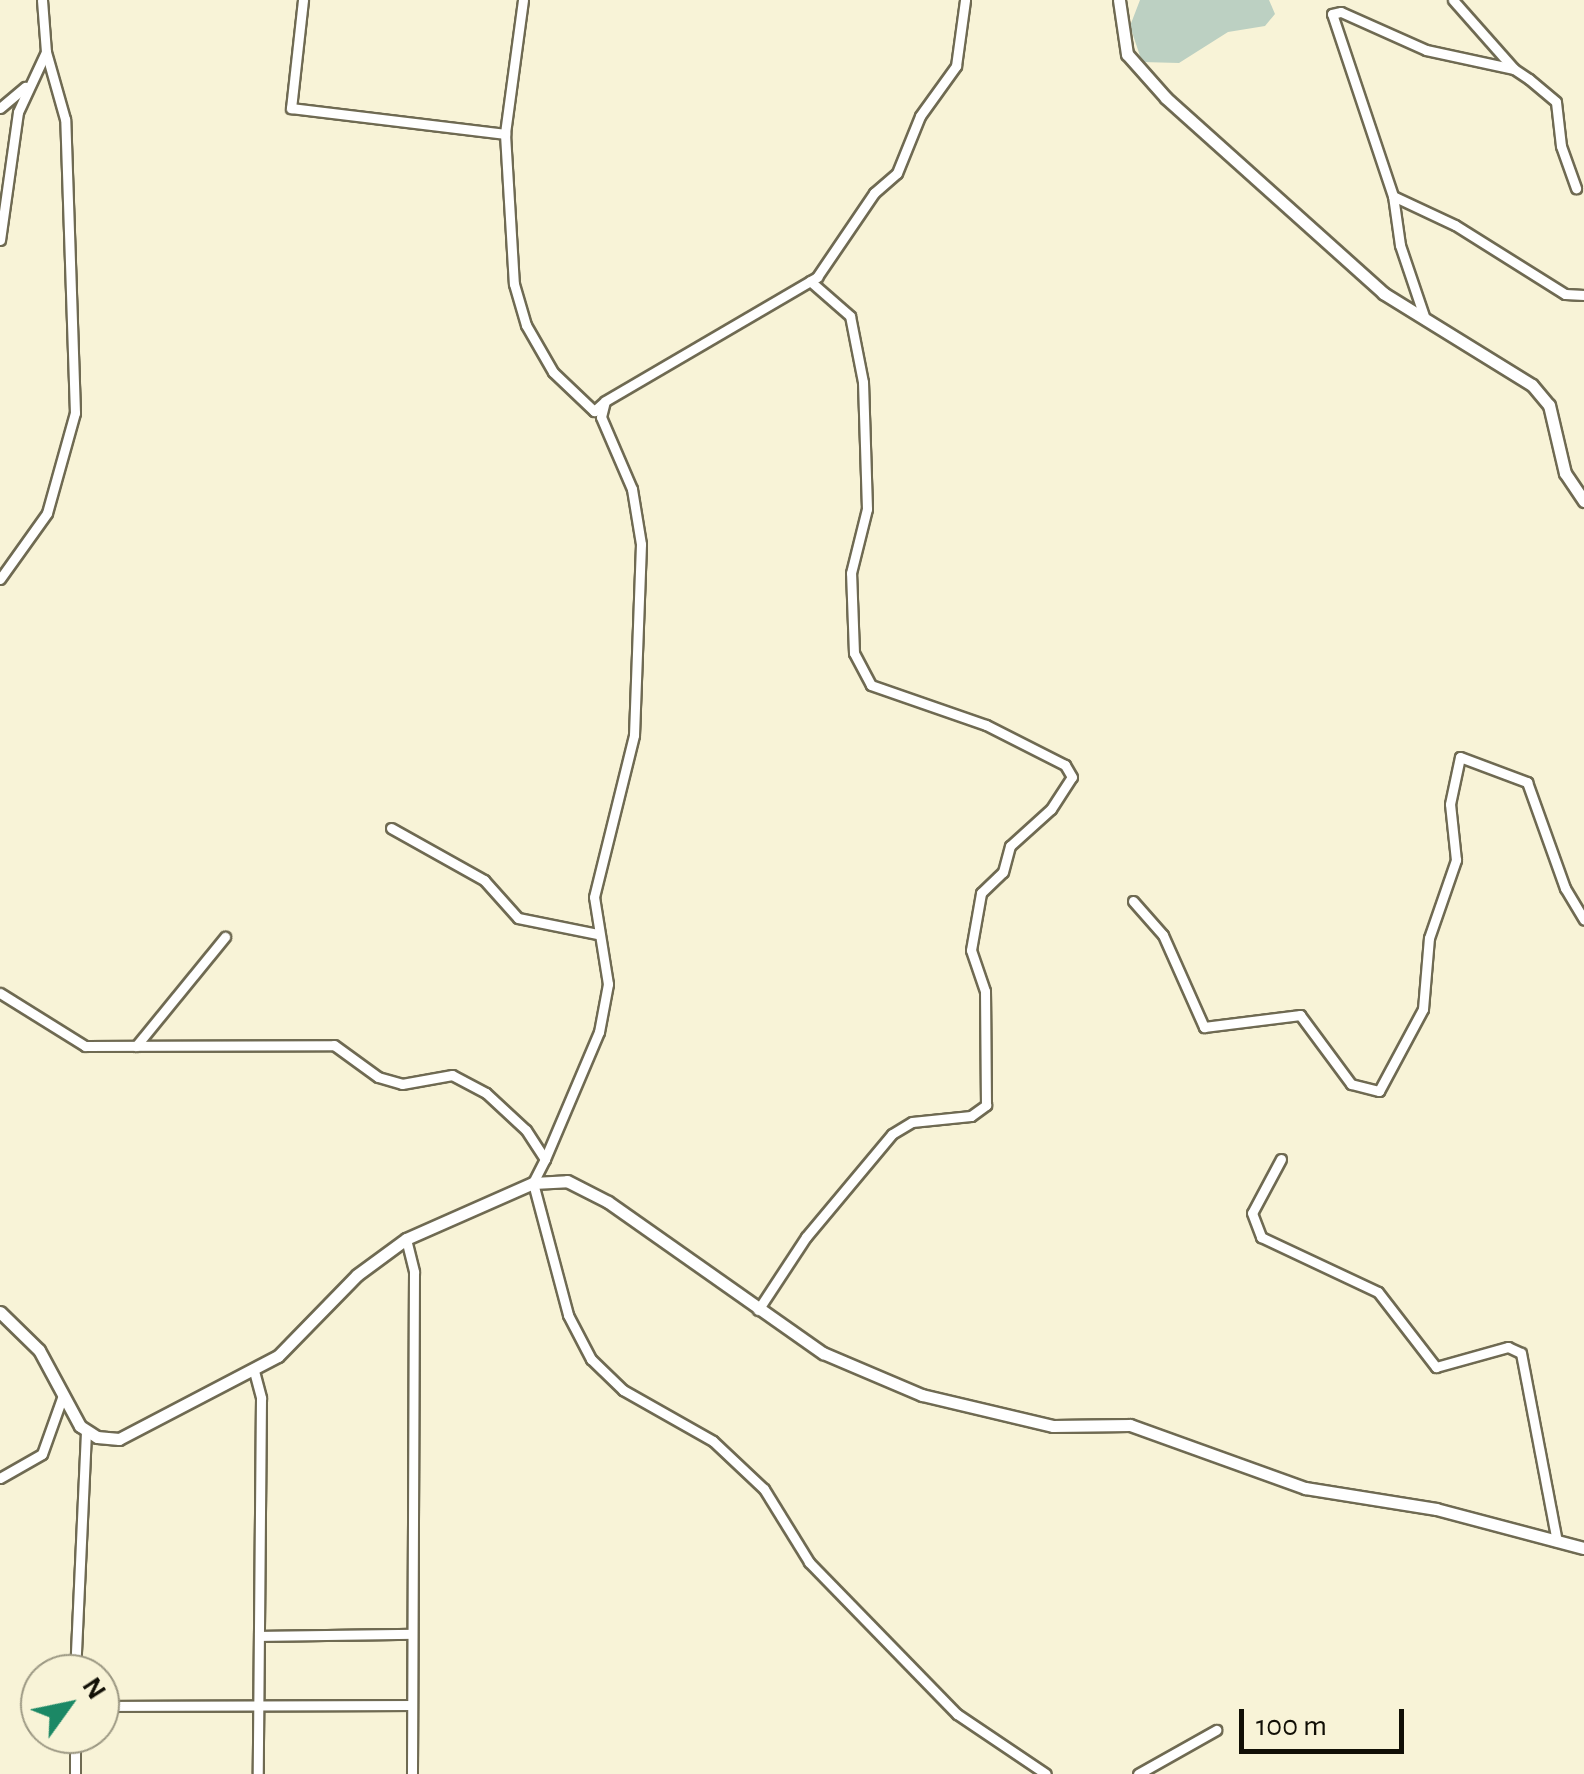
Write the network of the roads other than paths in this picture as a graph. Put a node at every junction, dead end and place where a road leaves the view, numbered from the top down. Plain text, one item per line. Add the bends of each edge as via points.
1 (42, 0) edge
2 (303, 0) edge
3 (523, 0) edge
4 (965, 0) edge
5 (1119, 0) edge
6 (1453, 0) edge
7 (46, 52) junction
8 (1514, 69) junction
9 (29, 83) junction
10 (0, 108) edge
11 (505, 134) junction
12 (1576, 188) dead end
13 (1393, 196) junction
14 (0, 240) edge
15 (810, 281) junction
16 (1584, 295) edge
17 (1426, 322) junction
18 (606, 401) junction
19 (1584, 501) edge
20 (0, 579) edge
21 (391, 828) dead end
22 (1133, 901) dead end
23 (1584, 920) edge
24 (597, 934) junction
25 (226, 937) dead end
26 (0, 994) edge
27 (136, 1046) junction
28 (1281, 1159) dead end
29 (545, 1160) junction
30 (534, 1183) junction
31 (406, 1239) junction
32 (758, 1310) junction
33 (0, 1312) edge
34 (254, 1371) junction
35 (63, 1395) junction
36 (86, 1432) junction
37 (0, 1478) edge
38 (1557, 1542) junction
39 (1584, 1548) edge
40 (412, 1634) junction
41 (259, 1636) junction
42 (76, 1654) edge
43 (258, 1705) junction
44 (411, 1705) junction
45 (120, 1706) edge
46 (1216, 1730) dead end
47 (258, 1774) edge
48 (412, 1774) edge
49 (1046, 1774) edge
50 (1138, 1774) edge

1 - 7 street
2 - 11 street via 291,108
3 - 11 street
4 - 15 street via 956,66 920,116 907,155
5 - 17 street via 1128,54 1166,98 1354,269
6 - 8 street
7 - 9 street
7 - 20 street via 65,119 75,412 47,512
8 - 12 street via 1556,102 1561,146
8 - 13 street via 1426,50 1341,12 1332,14
9 - 10 street
9 - 14 street via 18,112
11 - 18 street via 514,284 526,325 578,401 594,410
13 - 16 street via 1565,294
13 - 17 street via 1400,245
15 - 18 street
15 - 32 street via 850,316 862,382 867,509 852,573 854,653 871,685 986,725 1065,765 1072,777 1051,809 1010,846 1003,872 981,893 971,950 986,1004 986,1106 970,1116 912,1122 892,1134 806,1237
17 - 19 street via 1532,385 1549,404 1565,473
18 - 24 street via 600,417 632,489 641,563 634,735 594,897
21 - 24 street via 484,880 518,918
22 - 23 street via 1163,935 1204,1026 1300,1016 1351,1084 1379,1091 1423,1009 1429,938 1456,860 1450,804 1460,757 1527,782 1564,888
24 - 29 street via 608,984 599,1032
25 - 27 street
26 - 27 street via 85,1046
27 - 29 street via 298,1041 334,1045 378,1076 402,1084 452,1074 512,1118
28 - 38 street via 1252,1213 1261,1237 1378,1292 1436,1367 1508,1347 1521,1352
29 - 30 street
30 - 31 street
30 - 32 street via 567,1182 608,1202
30 - 49 street via 568,1315 590,1359 624,1390 713,1441 764,1488 809,1562 958,1714
31 - 34 street
31 - 40 street via 414,1272
32 - 38 street via 823,1353 922,1395 1054,1426 1130,1425 1305,1488 1436,1510
33 - 35 street via 39,1350
34 - 36 street via 130,1435 107,1440
34 - 41 street via 262,1398
35 - 36 street
35 - 37 street via 42,1454
36 - 42 street
38 - 39 street
40 - 41 street
40 - 44 street
41 - 43 street
43 - 44 street
43 - 45 street
43 - 47 street
44 - 48 street
46 - 50 street

